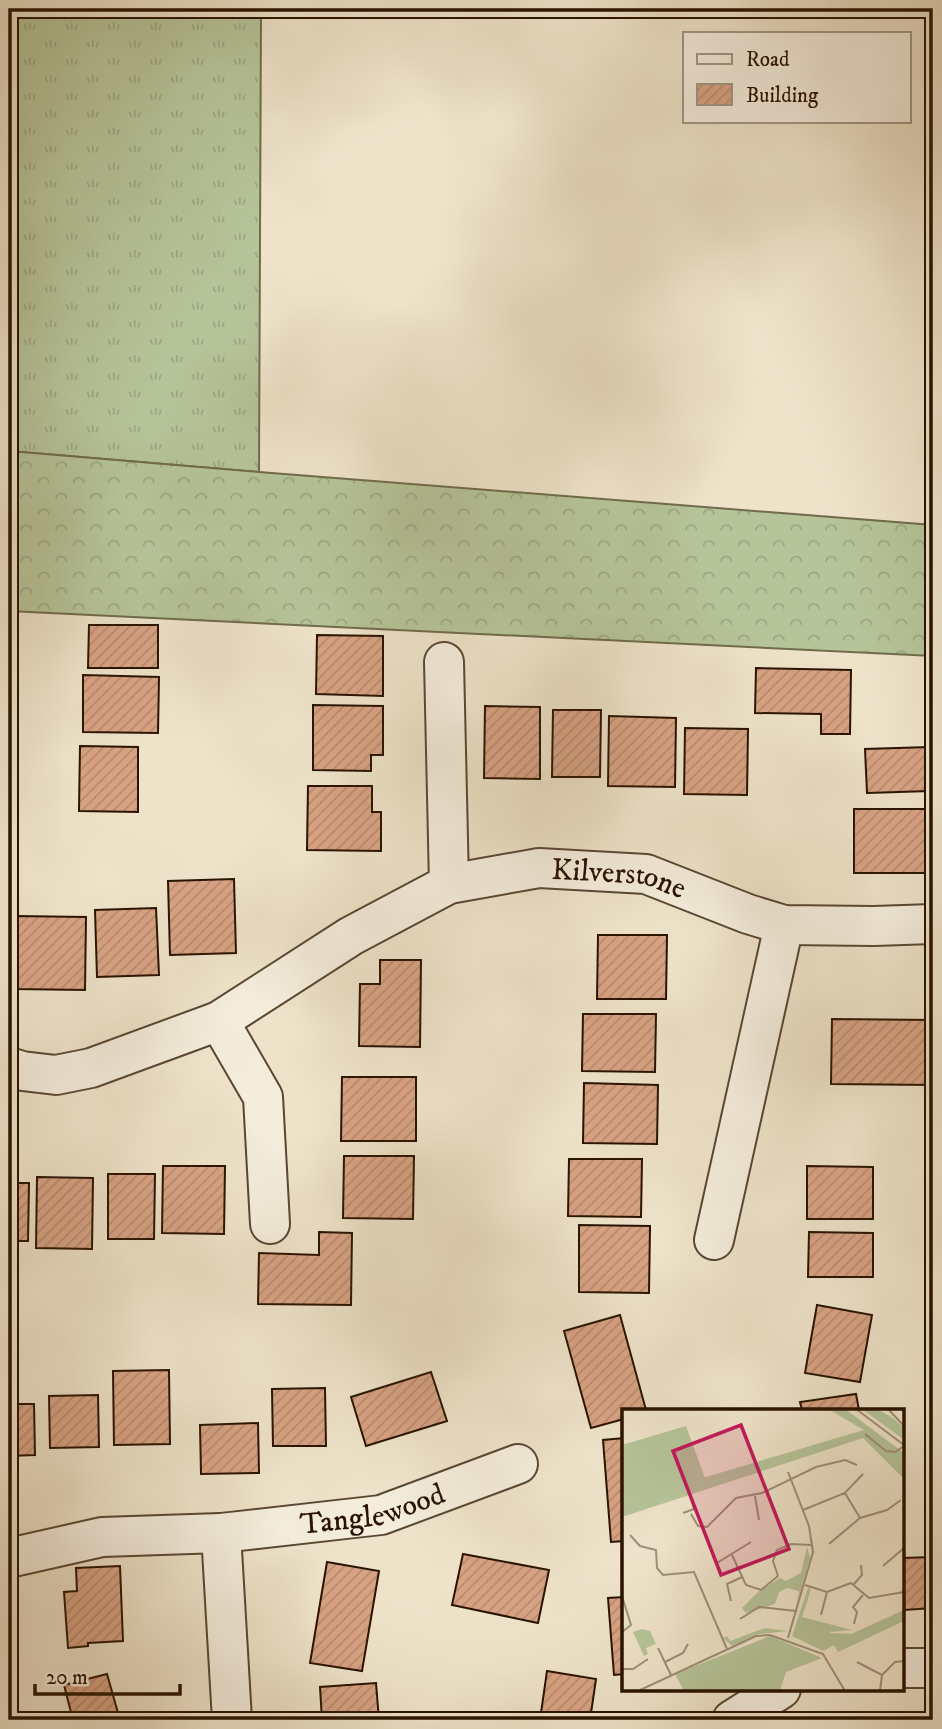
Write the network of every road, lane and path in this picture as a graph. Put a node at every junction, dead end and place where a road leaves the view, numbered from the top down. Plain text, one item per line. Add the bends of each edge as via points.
1 (444, 662) dead end
2 (449, 884) junction
3 (933, 924) edge
4 (784, 925) junction
5 (219, 1021) junction
6 (9, 1067) edge
7 (270, 1224) dead end
8 (714, 1240) dead end
9 (518, 1464) dead end
10 (221, 1533) junction
11 (9, 1558) edge
12 (904, 1668) edge
13 (933, 1668) edge
14 (779, 1690) edge
15 (232, 1720) edge
16 (732, 1720) edge

1 - 2 street
2 - 4 street, Kilverstone via 539,868 646,874
2 - 5 street, Kilverstone via 351,936
3 - 4 street, Kilverstone
4 - 8 street
5 - 6 street, Kilverstone via 91,1068 55,1074
5 - 7 street via 263,1097
9 - 10 street, Tanglewood via 382,1514
10 - 11 street, Tanglewood via 102,1537
10 - 15 street
12 - 13 street
14 - 16 street

